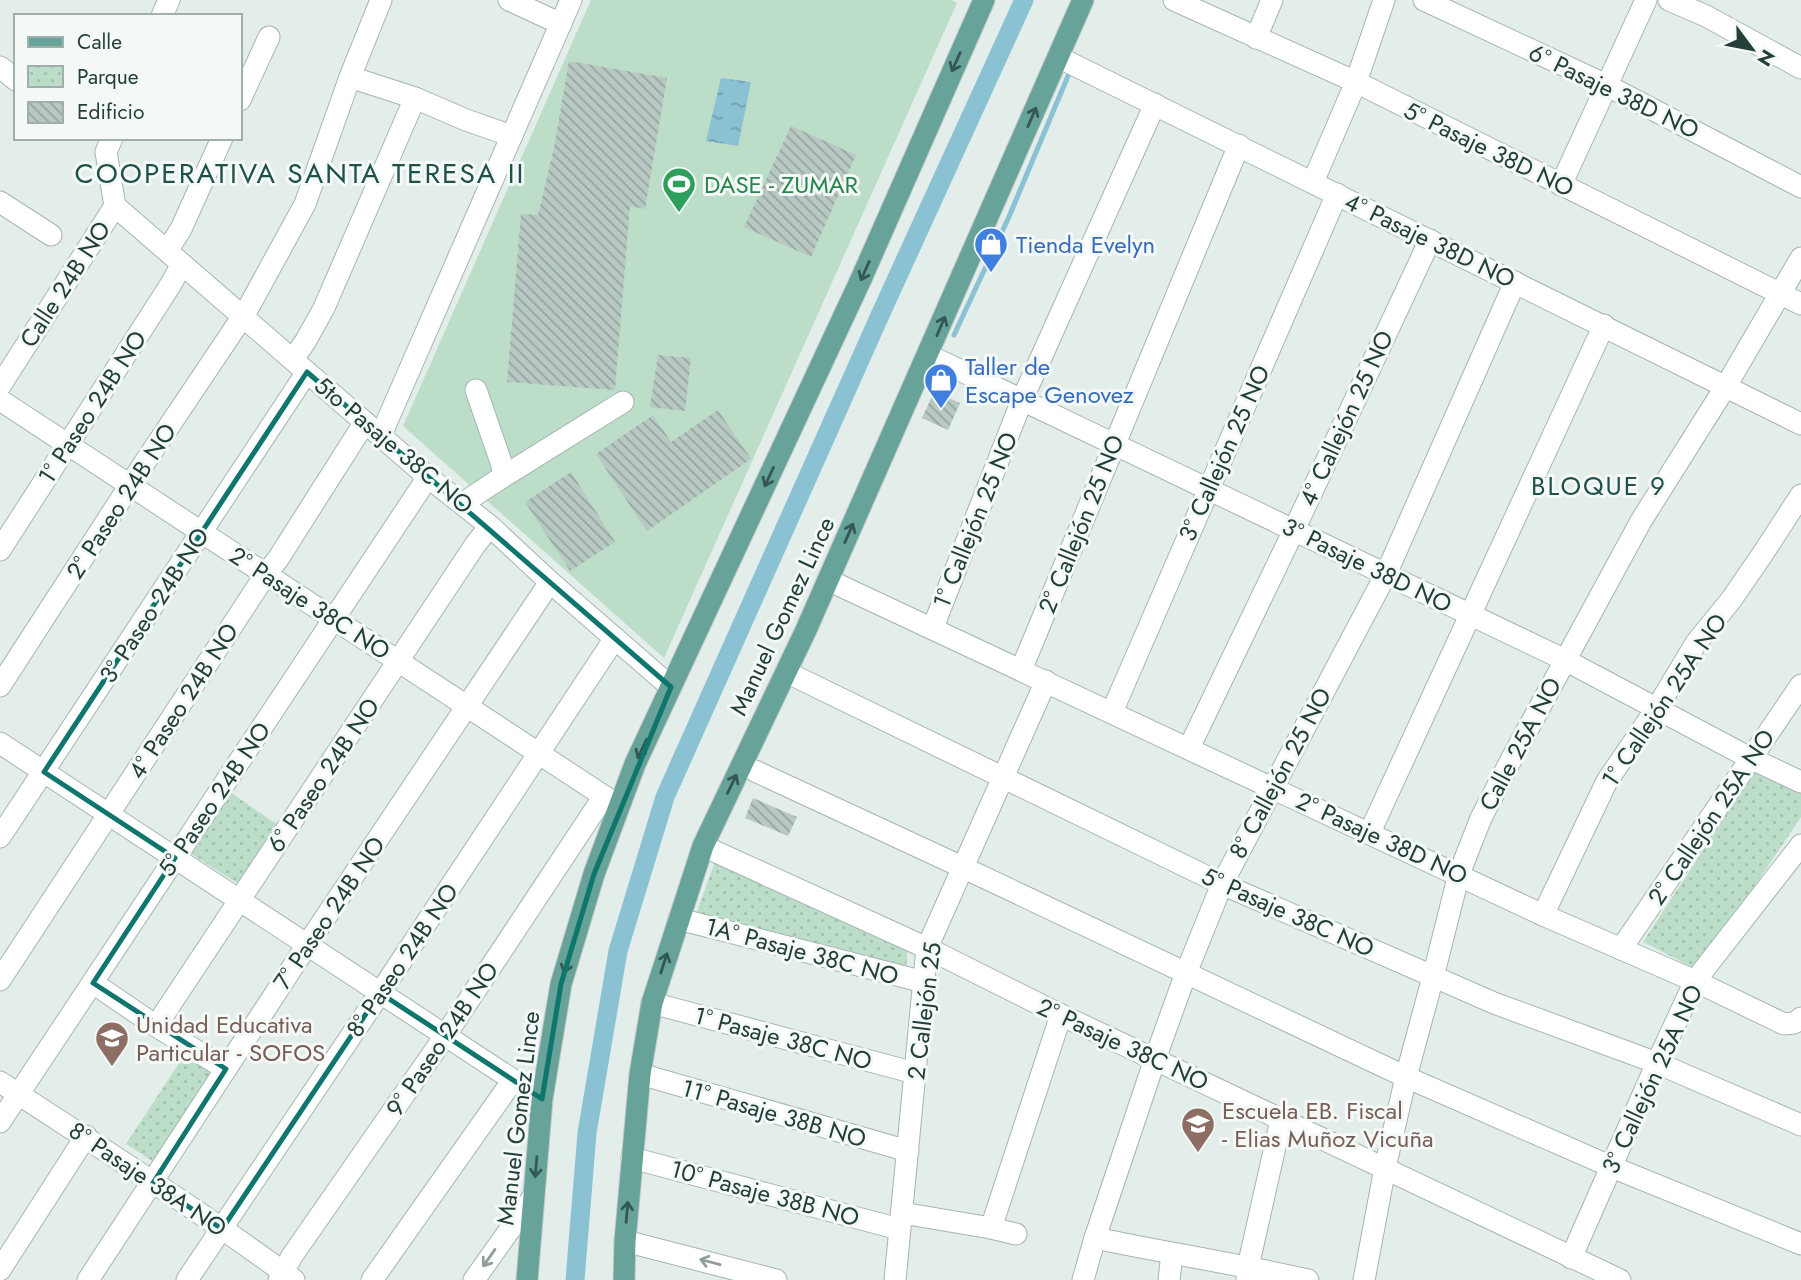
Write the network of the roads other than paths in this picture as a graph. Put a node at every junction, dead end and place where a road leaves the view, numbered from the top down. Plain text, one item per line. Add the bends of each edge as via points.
1 (381, 0) edge
2 (509, 0) edge
3 (571, 0) edge
4 (1083, 0) edge
5 (1174, 0) edge
6 (1272, 0) edge
7 (1384, 0) edge
8 (1424, 0) edge
9 (1646, 0) edge
10 (1670, 0) edge
11 (981, 1) edge
12 (1710, 8) edge
13 (561, 24) junction
14 (269, 37) dead end
15 (1256, 38) junction
16 (1058, 57) junction
17 (1801, 68) edge
18 (350, 78) junction
19 (1356, 82) junction
20 (1606, 85) junction
21 (242, 96) edge
22 (415, 98) junction
23 (1155, 104) junction
24 (512, 136) junction
25 (221, 140) edge
26 (109, 145) edge
27 (1239, 145) junction
28 (1313, 182) junction
29 (1561, 184) junction
30 (1801, 187) edge
31 (1337, 194) junction
32 (0, 202) edge
33 (115, 206) junction
34 (51, 235) dead end
35 (1430, 240) junction
36 (175, 257) junction
37 (1801, 258) edge
38 (1515, 282) junction
39 (1780, 294) junction
40 (1801, 304) edge
41 (242, 316) junction
42 (1604, 326) junction
43 (928, 355) junction
44 (300, 366) junction
45 (0, 386) edge
46 (1726, 386) junction
47 (476, 390) dead end
48 (0, 400) edge
49 (1023, 400) junction
50 (623, 402) dead end
51 (1801, 424) edge
52 (373, 429) junction
53 (68, 444) junction
54 (1114, 444) junction
55 (428, 477) junction
56 (501, 478) junction
57 (131, 486) junction
58 (1208, 489) junction
59 (1801, 495) edge
60 (463, 503) junction
61 (490, 526) junction
62 (1294, 530) junction
63 (202, 532) junction
64 (0, 550) edge
65 (266, 574) junction
66 (1386, 574) junction
67 (828, 580) junction
68 (550, 582) junction
69 (1472, 615) junction
70 (334, 619) junction
71 (934, 629) junction
72 (615, 638) junction
73 (1565, 660) junction
74 (398, 661) junction
75 (1021, 670) junction
76 (786, 672) junction
77 (1046, 681) junction
78 (1801, 685) edge
79 (0, 687) edge
80 (671, 687) junction
81 (467, 706) junction
82 (1657, 708) junction
83 (1112, 712) junction
84 (0, 743) edge
85 (1189, 748) junction
86 (538, 753) junction
87 (1750, 758) junction
88 (755, 771) dead end
89 (44, 772) junction
90 (1004, 778) junction
91 (1801, 782) edge
92 (1272, 787) junction
93 (612, 801) junction
94 (108, 815) junction
95 (1370, 832) junction
96 (0, 837) edge
97 (1801, 845) edge
98 (703, 846) junction
99 (175, 858) junction
100 (962, 867) junction
101 (1459, 874) junction
102 (1222, 884) junction
103 (239, 901) junction
104 (1543, 915) junction
105 (679, 919) junction
106 (307, 945) junction
107 (927, 948) junction
108 (1621, 949) junction
109 (1186, 973) junction
110 (1433, 978) junction
111 (0, 980) edge
112 (1695, 981) junction
113 (924, 982) junction
114 (93, 983) junction
115 (380, 993) junction
116 (652, 1003) junction
117 (1061, 1016) junction
118 (1793, 1021) edge
119 (156, 1026) junction
120 (445, 1036) junction
121 (1155, 1059) junction
122 (1657, 1063) junction
123 (226, 1069) junction
124 (915, 1073) junction
125 (640, 1074) junction
126 (1406, 1077) junction
127 (513, 1080) junction
128 (0, 1082) edge
129 (19, 1094) junction
130 (542, 1099) junction
131 (1281, 1120) junction
132 (0, 1122) edge
133 (1801, 1125) edge
134 (86, 1136) junction
135 (908, 1151) junction
136 (632, 1158) junction
137 (1612, 1167) junction
138 (1385, 1168) junction
139 (153, 1182) junction
140 (533, 1197) junction
141 (900, 1221) junction
142 (222, 1228) junction
143 (991, 1228) junction
144 (1016, 1234) dead end
145 (1095, 1238) junction
146 (625, 1241) junction
147 (1801, 1244) edge
148 (1172, 1254) junction
149 (1571, 1258) junction
150 (0, 1270) edge
151 (1247, 1273) edge
152 (286, 1278) edge
153 (88, 1280) edge
154 (187, 1280) edge
155 (372, 1280) edge
156 (474, 1280) edge
157 (527, 1280) edge
158 (624, 1280) edge
159 (776, 1280) edge
160 (895, 1280) edge
161 (1083, 1280) edge
162 (1169, 1280) edge
163 (1308, 1280) edge
164 (1364, 1280) edge
165 (1620, 1280) edge

1 - 18 street, 2° Paseo 24B NO
2 - 13 street
3 - 13 street, 4° Paseo 24B NO
4 - 16 main road, Manuel Gomez Lince
5 - 15 street, 5° Pasaje 38D NO
6 - 15 street
7 - 19 street
8 - 20 street, 6° Pasaje 38D NO
9 - 20 street
10 - 12 street
11 -> 80 main road, Manuel Gomez Lince via 856,290
12 - 17 street
13 - 24 street, 4° Paseo 24B NO
14 - 21 street
15 - 19 street, 5° Pasaje 38D NO
16 - 23 street, 4° Pasaje 38D NO
43 -> 16 main road, Manuel Gomez Lince
18 - 22 street
18 - 41 street, 2° Paseo 24B NO via 304,204
19 - 28 street
19 - 29 street, 5° Pasaje 38D NO
20 - 29 street
20 - 30 street, 6° Pasaje 38D NO
22 - 24 street
22 - 44 street, 3° Paseo 24B NO via 305,342
23 - 27 street, 4° Pasaje 38D NO
23 - 49 street, 1° Callejón 25 NO
24 - 52 street, 4° Paseo 24B NO
25 - 36 street, 1° Paseo 24B NO via 181,229
26 - 33 street, Calle 24B NO
27 - 28 street, 4° Pasaje 38D NO
27 - 54 street, 2° Callejón 25 NO
28 - 31 street, 4° Pasaje 38D NO
29 - 39 street, 5° Pasaje 38D NO
31 - 35 street, 4° Pasaje 38D NO
31 - 58 street, 3° Callejón 25 NO
32 - 34 street
33 - 36 street, 5to Pasaje 38C NO
33 - 45 street, Calle 24B NO
35 - 38 street, 4° Pasaje 38D NO
35 - 62 street, 4° Callejón 25 NO
36 - 41 street, 5to Pasaje 38C NO
36 - 53 street, 1° Paseo 24B NO via 172,284
37 - 39 street, Calle 25A NO
38 - 42 street, 4° Pasaje 38D NO
38 - 66 street, 8° Callejón 25 NO
39 - 40 street, 5° Pasaje 38D NO
39 - 46 street, Calle 25A NO
41 - 44 street, 5to Pasaje 38C NO
41 - 57 street, 2° Paseo 24B NO
42 - 46 street, 4° Pasaje 38D NO
42 - 69 street
43 - 49 street, 3° Pasaje 38D NO
67 -> 43 main road, Manuel Gomez Lince
44 - 52 street, 5to Pasaje 38C NO
44 - 63 street, 3° Paseo 24B NO
46 - 51 street, 4° Pasaje 38D NO
46 - 73 street, Calle 25A NO via 1641,521
47 - 56 street via 502,465
48 - 53 street, 2° Pasaje 38C NO
49 - 54 street, 3° Pasaje 38D NO
49 - 71 street, 1° Callejón 25 NO
50 - 56 street
52 - 55 street, 5to Pasaje 38C NO
52 - 65 street, 4° Paseo 24B NO
53 - 57 street, 2° Pasaje 38C NO
53 - 64 street, 1° Paseo 24B NO
54 - 58 street, 3° Pasaje 38D NO
54 - 75 street, 2° Callejón 25 NO
55 - 60 street, 5to Pasaje 38C NO
55 - 70 street, 5° Paseo 24B NO
56 - 60 street
57 - 63 street, 2° Pasaje 38C NO
57 - 79 street, 2° Paseo 24B NO
58 - 62 street, 3° Pasaje 38D NO
58 - 83 street, 3° Callejón 25 NO
59 - 82 street, 1° Callejón 25A NO via 1731,600 1696,643
60 - 61 street, 5to Pasaje 38C NO
61 - 68 street, 5to Pasaje 38C NO
61 - 74 street, 6° Paseo 24B NO
62 - 66 street, 3° Pasaje 38D NO
62 - 85 street, 4° Callejón 25 NO
63 - 65 street, 2° Pasaje 38C NO
63 - 89 street, 3° Paseo 24B NO
65 - 70 street, 2° Pasaje 38C NO
65 - 94 street, 4° Paseo 24B NO
66 - 69 street, 3° Pasaje 38D NO
66 - 92 street, 8° Callejón 25 NO
67 - 71 street, 2° Pasaje 38D NO
67 - 76 main road, Manuel Gomez Lince
68 - 72 street, 5to Pasaje 38C NO
68 - 81 street, 7° Paseo 24B NO
69 - 73 street, 3° Pasaje 38D NO
69 - 95 street
70 - 74 street, 2° Pasaje 38C NO
70 - 99 street, 5° Paseo 24B NO
71 - 75 street, 2° Pasaje 38D NO
72 - 80 street, 5to Pasaje 38C NO
72 - 86 street, 8° Paseo 24B NO
73 - 82 street, 3° Pasaje 38D NO
73 - 101 street, Calle 25A NO via 1481,818
74 - 81 street, 2° Pasaje 38C NO
74 - 103 street, 6° Paseo 24B NO
75 - 77 street, 2° Pasaje 38D NO
76 - 90 street, 5° Pasaje 38C NO
98 -> 76 main road, Manuel Gomez Lince
77 - 83 street, 2° Pasaje 38D NO
77 - 90 street, 2 Callejón 25
78 - 87 street, 2° Callejón 25A NO
80 -> 93 main road, Manuel Gomez Lince
81 - 86 street, 2° Pasaje 38C NO
81 - 106 street, 7° Paseo 24B NO
82 - 87 street, 3° Pasaje 38D NO
82 - 104 street, 1° Callejón 25A NO via 1607,781
83 - 85 street, 2° Pasaje 38D NO
84 - 89 street
85 - 92 street, 2° Pasaje 38D NO
86 - 93 street, 2° Pasaje 38C NO
86 - 115 street, 8° Paseo 24B NO
87 - 91 street, 3° Pasaje 38D NO
87 - 108 street, 2° Callejón 25A NO
88 - 100 street
89 - 94 street
89 - 96 street, 3° Paseo 24B NO
90 - 100 street, 2 Callejón 25
90 - 102 street, 5° Pasaje 38C NO
92 - 95 street, 2° Pasaje 38D NO
92 - 102 street, 8° Callejón 25 NO
93 - 120 street, 9° Paseo 24B NO
93 -> 130 main road, Manuel Gomez Lince via 561,984
94 - 99 street
94 - 111 street, 4° Paseo 24B NO
95 - 101 street, 2° Pasaje 38D NO
97 - 112 street, 3° Callejón 25A NO
98 - 105 main road, Manuel Gomez Lince
98 - 107 street, 2° Pasaje 38C NO
99 - 103 street
99 - 114 street, 5° Paseo 24B NO
100 - 107 street, 2 Callejón 25
100 - 109 street
101 - 104 street, 2° Pasaje 38D NO
101 - 110 street, Calle 25A NO
102 - 109 street, 8° Callejón 25 NO
102 - 110 street, 5° Pasaje 38C NO
103 - 106 street
103 - 119 street, 6° Paseo 24B NO
104 - 108 street, 2° Pasaje 38D NO
105 - 113 street, 1A° Pasaje 38C NO
116 -> 105 main road, Manuel Gomez Lince
106 - 115 street
106 - 123 street, 7° Paseo 24B NO
107 - 113 street, 2 Callejón 25
107 - 117 street, 2° Pasaje 38C NO
108 - 112 street, 2° Pasaje 38D NO
109 - 121 street, 8° Callejón 25 NO
109 - 126 street
110 - 122 street, 5° Pasaje 38C NO
110 - 126 street, Calle 25A NO
112 - 118 street, 2° Pasaje 38D NO
112 - 122 street, 3° Callejón 25A NO
113 - 124 street, 2 Callejón 25
114 - 119 street
114 - 129 street, 5° Paseo 24B NO
115 - 120 street
115 - 142 street, 8° Paseo 24B NO
116 - 124 street, 1° Pasaje 38C NO
116 - 125 main road, Manuel Gomez Lince
117 - 121 street, 2° Pasaje 38C NO
117 - 143 street
119 - 123 street
120 - 127 street
120 - 152 street, 9° Paseo 24B NO via 292,1256
121 - 131 street, 2° Pasaje 38C NO
121 - 145 street, 8° Callejón 25 NO
122 - 133 street, 5° Pasaje 38C NO
122 - 137 street, 3° Callejón 25A NO
123 - 139 street, 7° Paseo 24B NO
124 - 135 street, 2 Callejón 25
125 - 135 street, 11° Pasaje 38B NO
125 - 136 main road, Manuel Gomez Lince
126 - 137 street
126 - 138 street, Calle 25A NO
127 - 130 street
127 - 155 street
128 - 129 street, 8° Pasaje 38A NO
129 - 132 street, 5° Paseo 24B NO
129 - 134 street, 8° Pasaje 38A NO
130 -> 140 main road, Manuel Gomez Lince
131 - 138 street, 2° Pasaje 38C NO
131 - 151 street
134 - 139 street, 8° Pasaje 38A NO
134 - 150 street
135 - 141 street, 2 Callejón 25
136 - 141 street, 10° Pasaje 38B NO
146 -> 136 main road, Manuel Gomez Lince
137 - 147 street
137 - 149 street, 3° Callejón 25A NO
138 - 149 street, 2° Pasaje 38C NO
138 - 164 street, Calle 25A NO
139 - 142 street, 8° Pasaje 38A NO
139 - 153 street, 7° Paseo 24B NO
140 -> 156 street
140 - 157 main road, Manuel Gomez Lince
141 - 143 street, 10° Pasaje 38B NO
141 - 160 street, 2 Callejón 25
142 - 152 street, 8° Pasaje 38A NO
142 - 154 street, 8° Paseo 24B NO
143 - 144 street, 10° Pasaje 38B NO
145 - 148 street
145 - 161 street, 8° Callejón 25 NO
146 - 158 main road, Manuel Gomez Lince
159 -> 146 street
148 - 151 street
148 - 162 street
149 - 165 street, 2° Pasaje 38C NO
151 - 163 street

